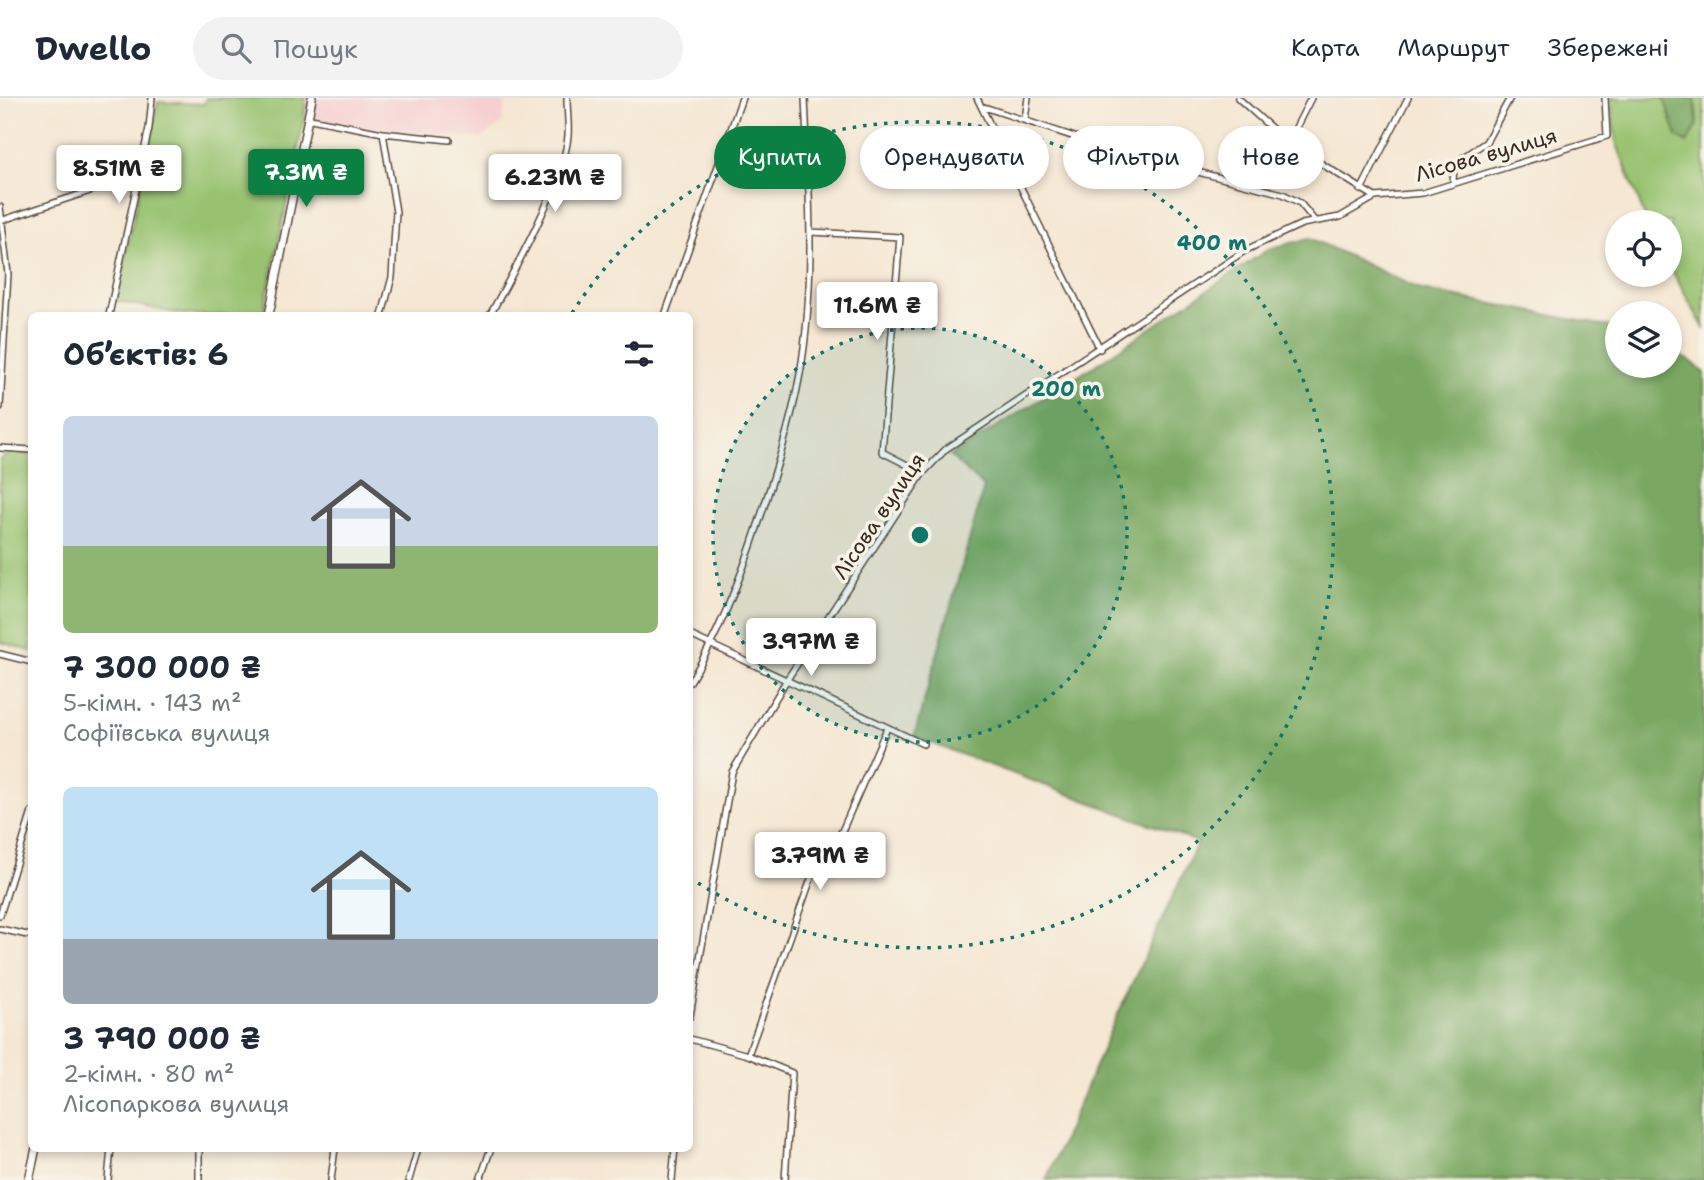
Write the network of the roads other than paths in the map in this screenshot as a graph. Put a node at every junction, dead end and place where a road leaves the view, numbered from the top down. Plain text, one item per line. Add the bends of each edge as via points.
1 (152, 98) edge
2 (312, 98) edge
3 (567, 98) edge
4 (742, 98) edge
5 (805, 98) edge
6 (977, 98) edge
7 (1028, 98) edge
8 (1238, 98) edge
9 (1311, 98) edge
10 (1408, 98) edge
11 (1510, 98) edge
12 (1605, 98) edge
13 (981, 106) junction
14 (311, 119) junction
15 (1025, 119) junction
16 (1269, 126) edge
17 (1297, 126) edge
18 (383, 133) junction
19 (449, 140) dead end
20 (1324, 166) edge
21 (138, 175) junction
22 (1453, 183) junction
23 (1361, 190) junction
24 (1375, 197) junction
25 (0, 207) edge
26 (1314, 219) junction
27 (1, 221) edge
28 (811, 232) junction
29 (111, 312) edge
30 (270, 312) edge
31 (383, 312) edge
32 (492, 312) edge
33 (666, 312) edge
34 (1100, 349) junction
35 (0, 407) edge
36 (0, 448) edge
37 (28, 450) edge
38 (923, 473) junction
39 (693, 636) edge
40 (713, 644) junction
41 (0, 654) edge
42 (28, 661) edge
43 (693, 677) edge
44 (786, 681) junction
45 (887, 727) junction
46 (923, 744) dead end
47 (28, 825) edge
48 (0, 915) edge
49 (0, 929) edge
50 (28, 935) edge
51 (693, 997) edge
52 (693, 1041) edge
53 (748, 1055) junction
54 (35, 1152) edge
55 (111, 1152) edge
56 (200, 1152) edge
57 (334, 1152) edge
58 (417, 1152) edge
59 (490, 1152) edge
60 (675, 1152) edge
61 (29, 1180) edge
62 (108, 1180) edge
63 (199, 1180) edge
64 (331, 1180) edge
65 (409, 1180) edge
66 (480, 1180) edge
67 (672, 1180) edge
68 (785, 1180) edge

1 - 21 street
2 - 14 street
3 - 32 street via 568,138 553,185
4 - 33 street
5 - 28 street
6 - 13 street
7 - 15 street
8 - 16 street
9 - 17 street
10 - 23 street
11 - 22 street via 1486,142 1454,164
12 - 22 street, Лісова вулиця via 1607,136
13 - 15 street
13 - 34 street
14 - 18 street
14 - 30 street
15 - 26 street via 1120,152 1283,194 1300,203
18 - 19 street
18 - 31 street via 396,212 392,277
20 - 23 street
21 - 27 street
21 - 29 street
22 - 24 street, Лісова вулиця via 1423,193
23 - 24 street
24 - 26 street, Лісова вулиця via 1340,216
25 - 27 street
26 - 34 street, Лісова вулиця via 1246,250
27 - 35 street via 8,274
28 - 38 street via 900,237 883,452
28 - 40 street via 800,374 781,455
34 - 38 street, Лісова вулиця via 946,449
36 - 37 street
38 - 44 street, Лісова вулиця
39 - 40 street
40 - 43 street
40 - 44 street
41 - 42 street
44 - 45 street
44 - 51 street, Лісова вулиця via 732,772
45 - 46 street
45 - 53 street via 842,831 812,876
47 - 48 street
49 - 50 street
52 - 53 street
53 - 68 street via 792,1073
54 - 61 street
55 - 62 street
56 - 63 street
57 - 64 street
58 - 65 street
59 - 66 street
60 - 67 street

